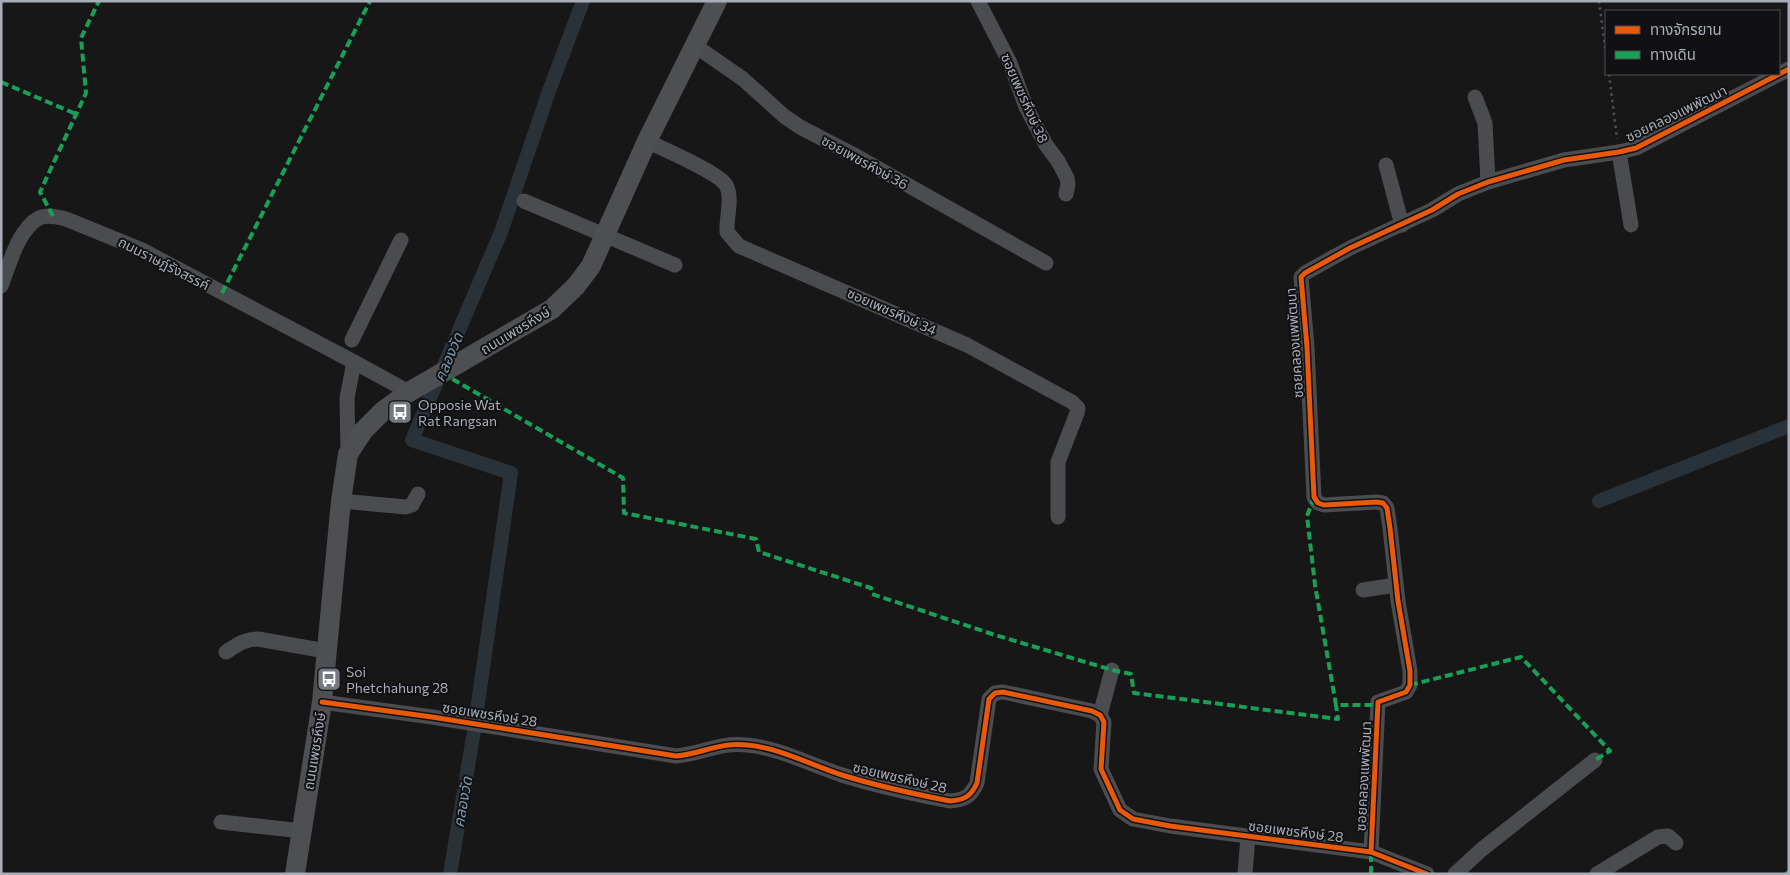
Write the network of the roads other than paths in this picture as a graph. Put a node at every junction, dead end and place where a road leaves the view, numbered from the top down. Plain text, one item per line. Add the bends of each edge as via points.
1 (717, 1) edge
2 (978, 1) edge
3 (694, 45) junction
4 (1777, 75) edge
5 (1475, 97) dead end
6 (647, 141) junction
7 (1619, 152) junction
8 (1386, 165) dead end
9 (1488, 182) junction
10 (1066, 194) dead end
11 (524, 201) dead end
12 (1402, 225) junction
13 (1631, 225) dead end
14 (606, 234) junction
15 (401, 240) dead end
16 (1046, 263) dead end
17 (675, 265) dead end
18 (1, 286) edge
19 (350, 352) junction
20 (409, 392) junction
21 (348, 454) junction
22 (418, 494) dead end
23 (342, 501) junction
24 (1058, 517) dead end
25 (1396, 585) junction
26 (1363, 590) dead end
27 (326, 651) junction
28 (226, 652) dead end
29 (1112, 670) dead end
30 (322, 702) junction
31 (1100, 716) junction
32 (1595, 760) dead end
33 (221, 822) dead end
34 (302, 831) junction
35 (1248, 836) junction
36 (1676, 842) dead end
37 (1371, 852) junction
38 (296, 874) edge
39 (1245, 874) edge
40 (1427, 874) edge
41 (1455, 874) edge
42 (1597, 874) edge

1 - 3 main road, ถนนเพชรหึงษ์
2 - 10 street, ซอยเพชรหึงษ์ 38 via 1010,62 1026,107 1067,178
3 - 6 main road, ถนนเพชรหึงษ์
3 - 16 street, ซอยเพชรหึงษ์ 36 via 800,127
4 - 7 street, ซอยคลองแพพัฒนา via 1636,148
5 - 9 street via 1485,123
6 - 14 main road, ถนนเพชรหึงษ์
6 - 24 street, ซอยเพชรหึงษ์ 34 via 710,172 726,184 727,232 740,246 966,345 1072,402 1078,408 1058,462
7 - 9 street, ซอยคลองแพพัฒนา via 1564,160
7 - 13 street
8 - 12 street
9 - 12 street, ซอยคลองแพพัฒนา via 1458,194
11 - 14 street
12 - 25 street, ซอยคลองแพพัฒนา via 1350,248 1301,277 1314,497 1324,505 1383,503 1387,508
14 - 17 street
14 - 20 main road, ถนนเพชรหึงษ์ via 591,266 552,309
15 - 19 street
18 - 19 street, ถนนราษฎ์รังสรรค์ via 21,237 40,218 53,216 142,250
19 - 20 street, ถนนราษฎ์รังสรรค์
19 - 21 street
20 - 21 main road, ถนนเพชรหึงษ์ via 363,431
21 - 23 main road, ถนนเพชรหึงษ์
22 - 23 street via 412,505 406,507
23 - 27 main road, ถนนเพชรหึงษ์
25 - 26 street
25 - 37 street, ซอยคลองแพพัฒนา via 1410,686 1406,692 1378,702
27 - 28 street via 250,639
27 - 30 main road, ถนนเพชรหึงษ์
29 - 31 street
30 - 31 street, ซอยเพชรหึงษ์ 28 via 676,756 692,755 726,744 748,745 779,752 841,775 950,801 967,798 977,783 987,708 995,694 1003,692 1092,711
30 - 34 main road, ถนนเพชรหึงษ์
31 - 35 street, ซอยเพชรหึงษ์ 28 via 1104,722 1101,768 1125,815 1170,826
32 - 41 street
33 - 34 street
34 - 38 main road, ถนนเพชรหึงษ์
35 - 37 street, ซอยเพชรหึงษ์ 28
35 - 39 street
36 - 42 street via 1668,836 1658,837
37 - 40 street, ซอยเพชรหึงษ์ 28

